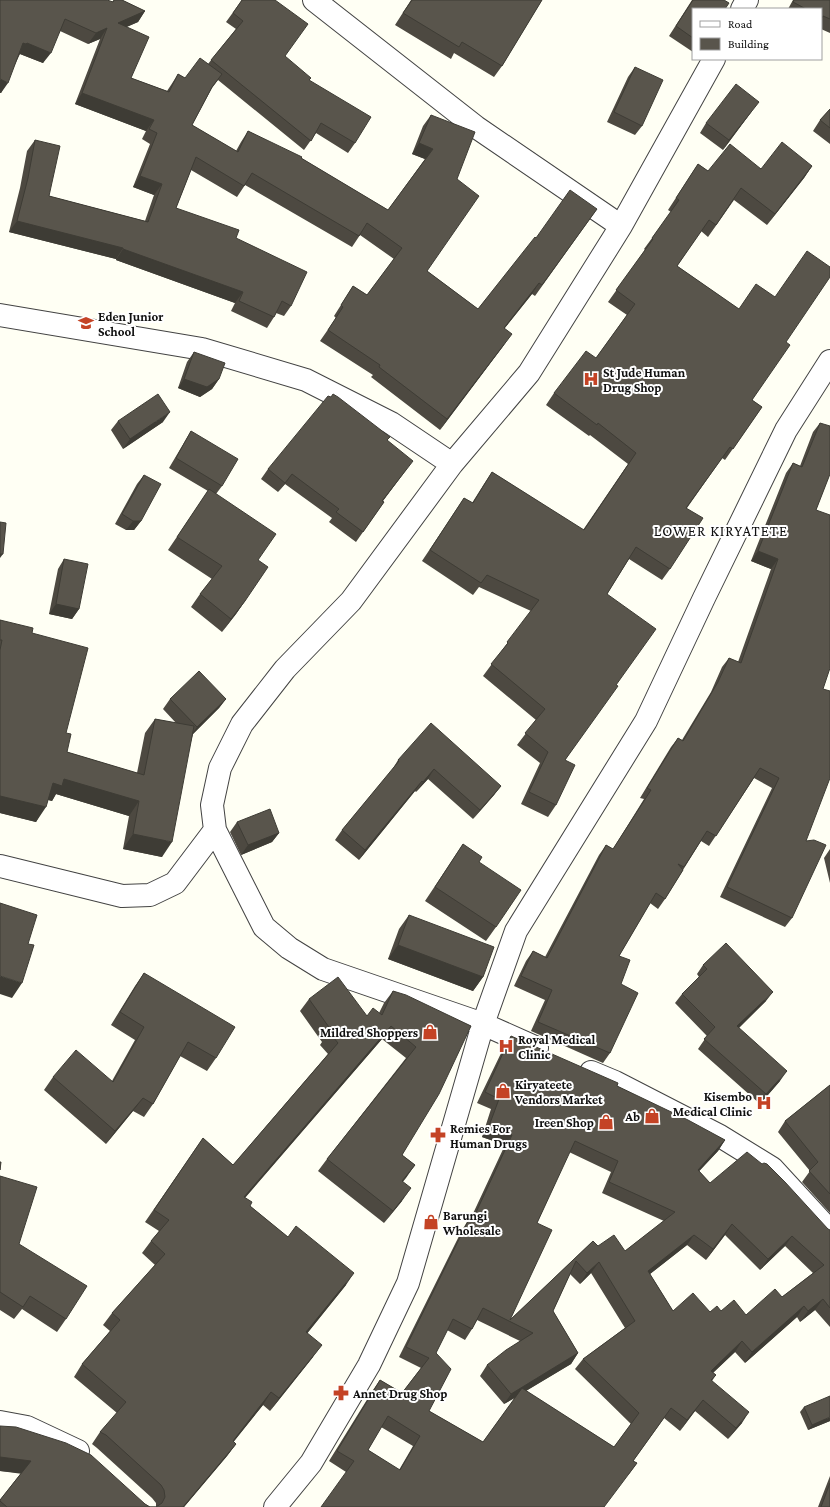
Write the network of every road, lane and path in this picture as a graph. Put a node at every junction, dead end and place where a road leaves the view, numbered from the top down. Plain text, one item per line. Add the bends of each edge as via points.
1 (314, 0) edge
2 (713, 60) edge
3 (621, 226) junction
4 (0, 315) edge
5 (830, 361) edge
6 (452, 464) junction
7 (215, 830) junction
8 (0, 866) edge
9 (483, 1024) junction
10 (553, 1055) edge
11 (574, 1064) edge
12 (830, 1231) edge
13 (0, 1422) edge
14 (95, 1462) edge
15 (275, 1507) edge

1 - 3 street via 476,127
2 - 3 street
3 - 6 street via 529,373
4 - 6 street via 202,349 306,380 391,423
5 - 9 street via 786,430 646,721 516,931
6 - 7 street via 351,601 285,669 242,724 220,768 212,805
7 - 8 street via 175,883 150,895 122,896
7 - 9 street via 264,927 289,948 323,969
9 - 10 street
9 - 15 street via 408,1283 369,1365 315,1457
11 - 12 street via 616,1082 720,1136 772,1168
13 - 14 street via 27,1427

